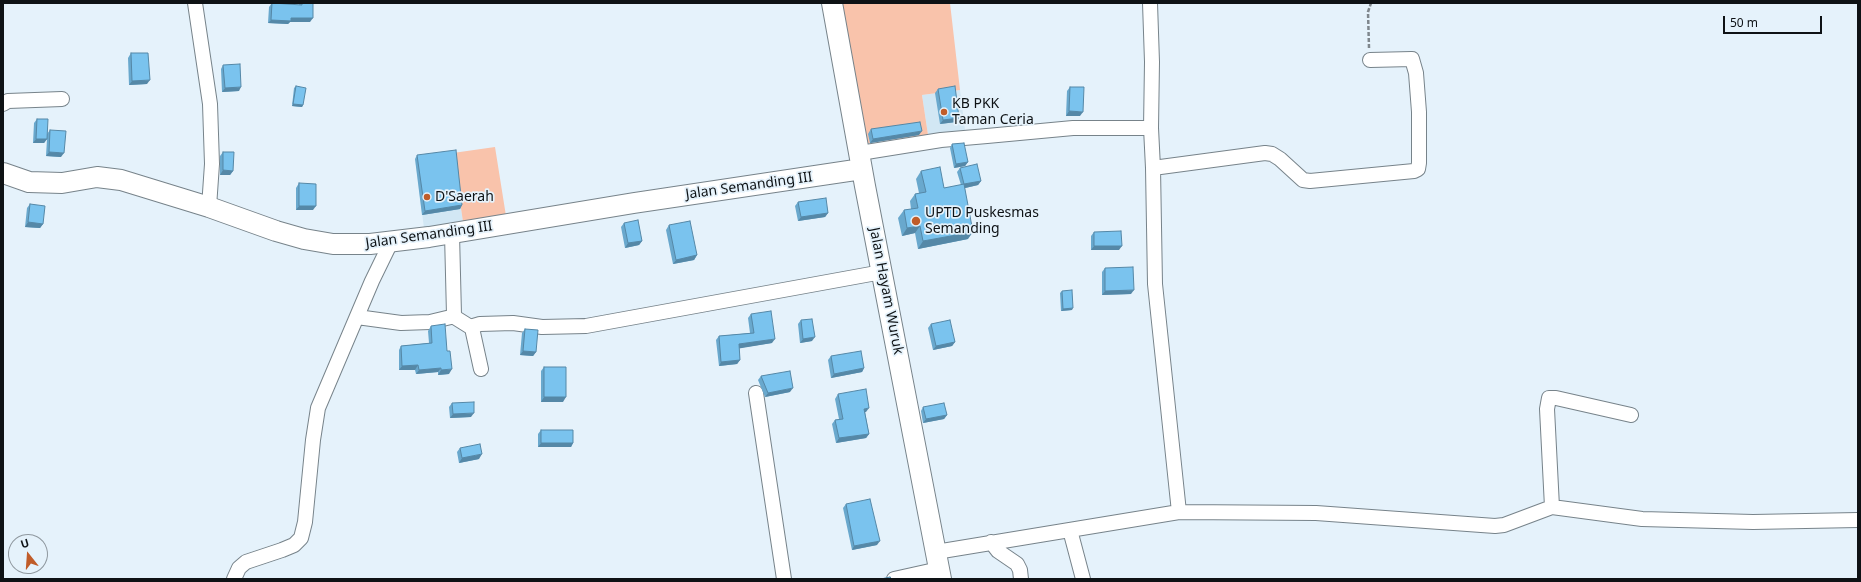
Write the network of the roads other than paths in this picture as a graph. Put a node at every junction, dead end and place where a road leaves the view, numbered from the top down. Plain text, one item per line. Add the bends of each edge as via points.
1 (195, 3) edge
2 (832, 3) edge
3 (1150, 3) edge
4 (1370, 60) road end
5 (62, 99) dead end
6 (3, 104) edge
7 (1151, 128) junction
8 (861, 161) junction
9 (1153, 168) junction
10 (3, 173) edge
11 (209, 207) junction
12 (452, 234) junction
13 (391, 242) junction
14 (882, 272) junction
15 (455, 316) junction
16 (357, 317) junction
17 (470, 327) junction
18 (481, 369) dead end
19 (756, 393) dead end
20 (1631, 415) dead end
21 (1552, 507) junction
22 (1179, 512) junction
23 (1858, 520) edge
24 (1070, 530) junction
25 (991, 542) junction
26 (939, 567) edge
27 (234, 579) edge
28 (784, 579) edge
29 (894, 579) edge
30 (1021, 579) edge
31 (1083, 579) edge

1 - 11 street via 210,104 212,164
2 - 8 street, Jalan Hayam Wuruk
3 - 7 street
4 - 9 street via 1412,59 1416,73 1419,112 1419,163 1414,172 1310,181 1303,180 1272,154 1265,153
5 - 6 street via 8,101
7 - 8 street via 1073,128 941,140
7 - 9 street
8 - 12 street, Jalan Semanding III
8 - 14 street, Jalan Hayam Wuruk
9 - 22 street via 1155,284
10 - 11 street, Jalan Semanding III via 29,182 62,183 97,177 121,180
11 - 13 street, Jalan Semanding III via 304,239 333,244
12 - 13 street, Jalan Semanding III
12 - 15 street
13 - 16 street
14 - 17 street via 586,326 542,327 513,323 480,324
14 - 26 street, Jalan Hayam Wuruk
15 - 16 street via 430,322
15 - 17 street
16 - 27 street via 318,408 301,538 282,550 246,562 239,568
17 - 18 street via 474,332
19 - 28 street
20 - 21 street via 1549,398 1547,409
21 - 22 street via 1495,526 1316,513
21 - 23 street via 1642,519 1753,522
22 - 24 street
24 - 25 street
24 - 31 street
25 - 26 street
25 - 30 street via 998,551 1017,564
26 - 29 street

